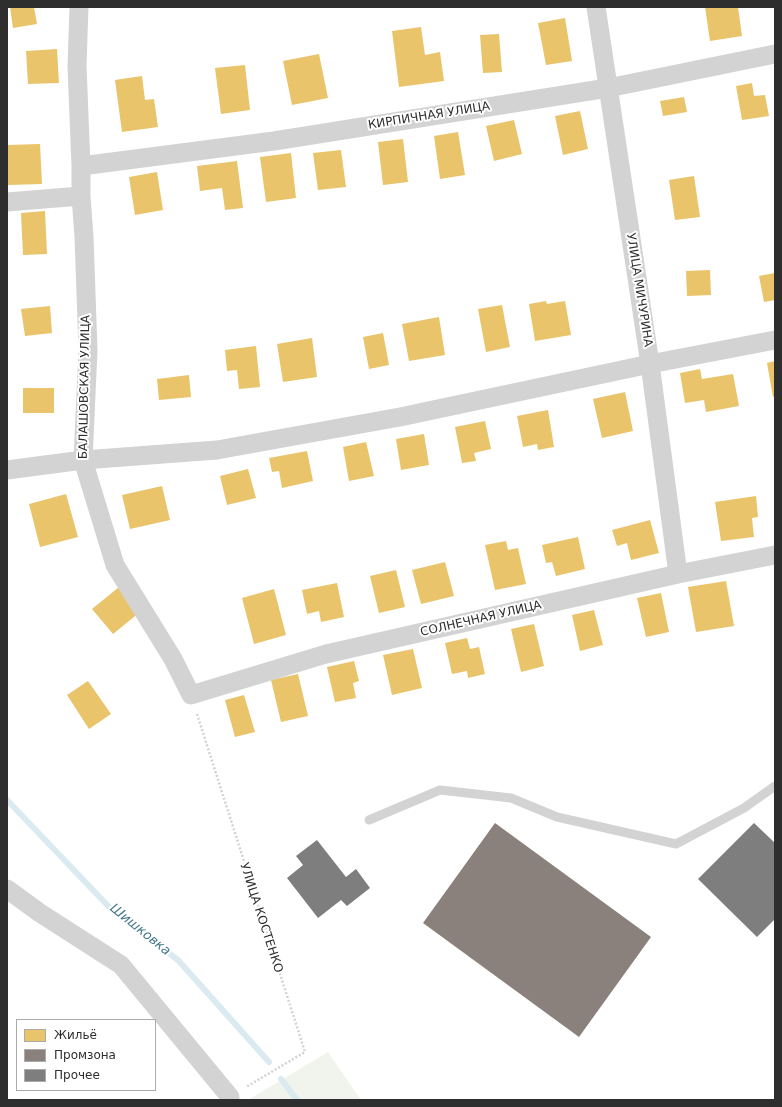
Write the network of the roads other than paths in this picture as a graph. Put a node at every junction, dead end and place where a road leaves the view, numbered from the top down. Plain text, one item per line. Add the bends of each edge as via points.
1 (79, 7) edge
2 (596, 7) edge
3 (775, 54) edge
4 (608, 88) junction
5 (81, 166) junction
6 (81, 196) junction
7 (7, 202) edge
8 (775, 340) edge
9 (650, 364) junction
10 (83, 460) junction
11 (7, 470) edge
12 (775, 555) edge
13 (678, 574) junction
14 (191, 695) joint
15 (775, 786) edge
16 (369, 820) dead end
17 (7, 889) edge
18 (230, 1097) road end

1 - 5 street, БАЛАШОВСКАЯ УЛИЦА via 77,66
2 - 4 street, УЛИЦА МИЧУРИНА
3 - 4 street, КИРПИЧНАЯ УЛИЦА
4 - 5 street, КИРПИЧНАЯ УЛИЦА via 274,141
4 - 9 street, УЛИЦА МИЧУРИНА
5 - 6 street, БАЛАШОВСКАЯ УЛИЦА
6 - 7 street
6 - 10 street, БАЛАШОВСКАЯ УЛИЦА via 88,350
8 - 9 street
9 - 10 street via 400,417 217,450
9 - 13 street, УЛИЦА МИЧУРИНА
10 - 11 street
10 - 14 street, БАЛАШОВСКАЯ УЛИЦА via 115,565 173,659
12 - 13 street, СОЛНЕЧНАЯ УЛИЦА
13 - 14 street, СОЛНЕЧНАЯ УЛИЦА via 326,654
15 - 16 lane via 744,808 676,844 557,817 511,798 440,790
17 - 18 street via 121,965

